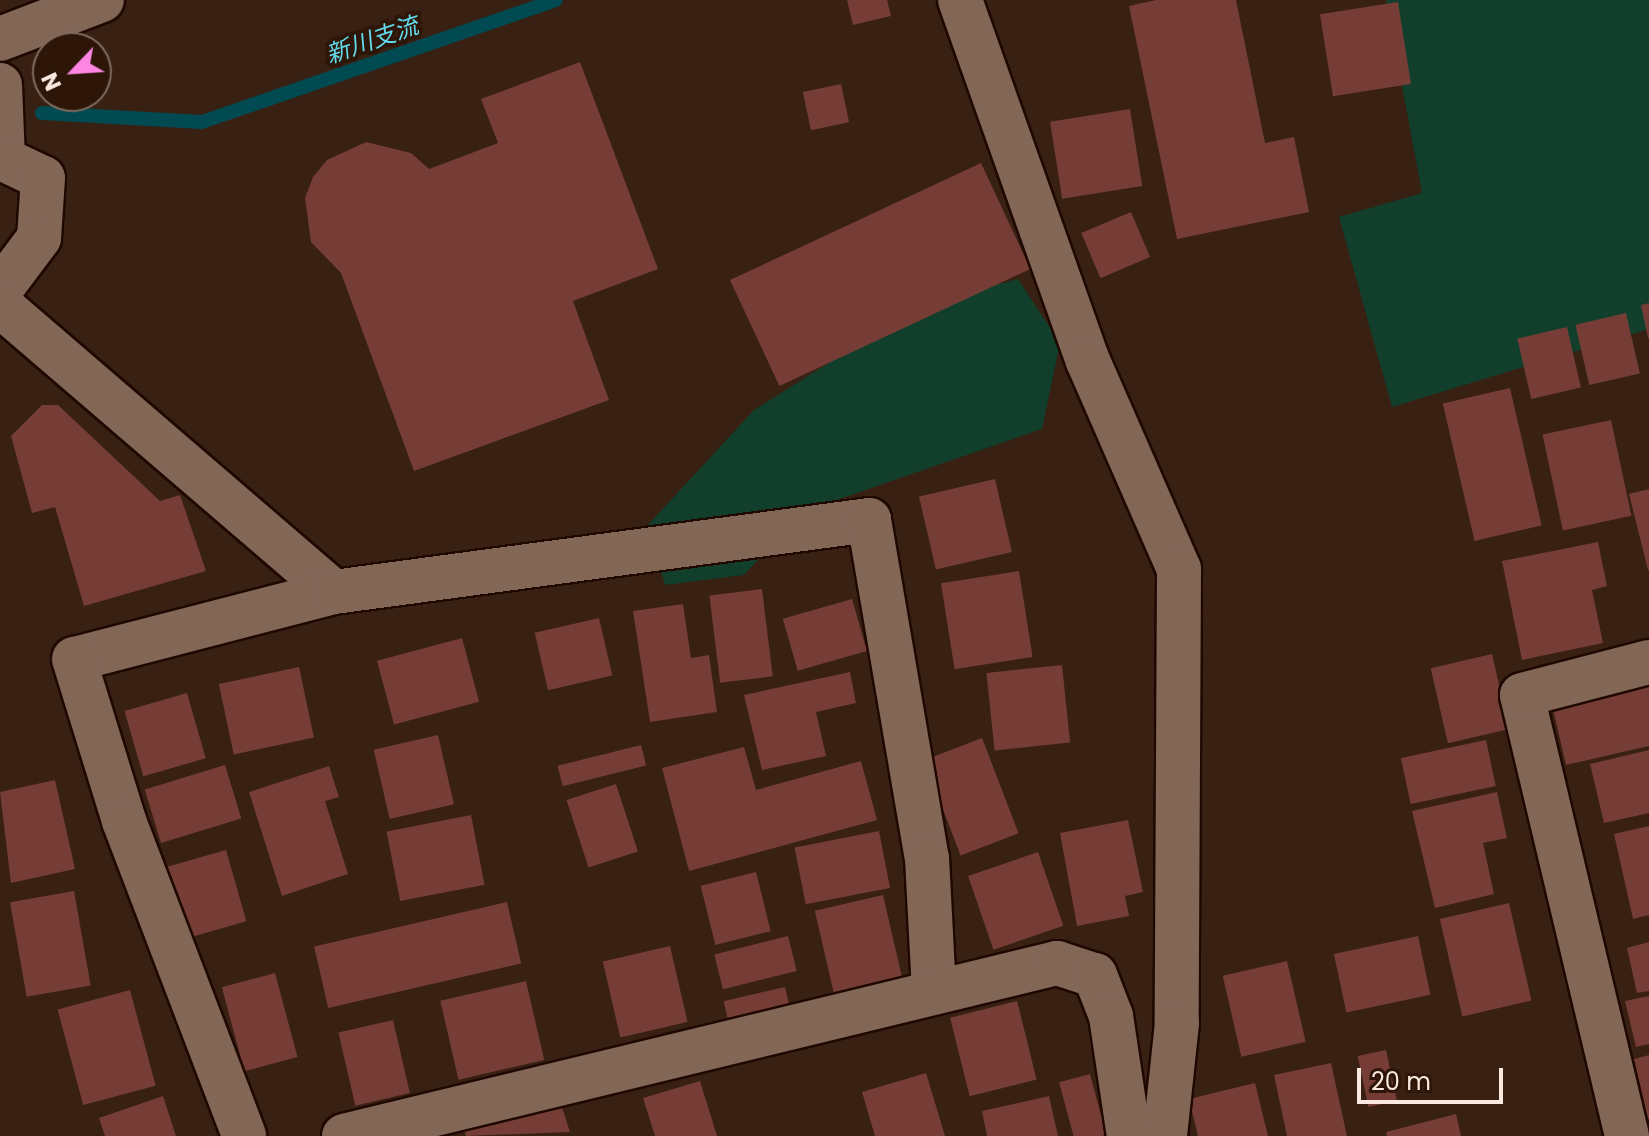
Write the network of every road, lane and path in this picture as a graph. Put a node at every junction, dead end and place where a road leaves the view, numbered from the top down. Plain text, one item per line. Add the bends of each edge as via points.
1 (102, 0) edge
2 (960, 0) edge
3 (0, 39) edge
4 (0, 85) edge
5 (0, 290) edge
6 (0, 305) edge
7 (334, 592) junction
8 (1649, 662) edge
9 (934, 990) junction
10 (244, 1136) edge
11 (344, 1136) edge
12 (1129, 1136) edge
13 (1165, 1136) edge
14 (1627, 1136) edge

1 - 3 street
2 - 13 street via 1082,347 1179,569 1184,696 1177,1023
4 - 5 street via 3,159 43,178 39,238
6 - 7 street
7 - 9 street via 869,520 927,858
7 - 10 street via 74,659 124,821
8 - 14 street via 1522,695
9 - 11 street
9 - 12 street via 1057,963 1095,975 1111,1016

